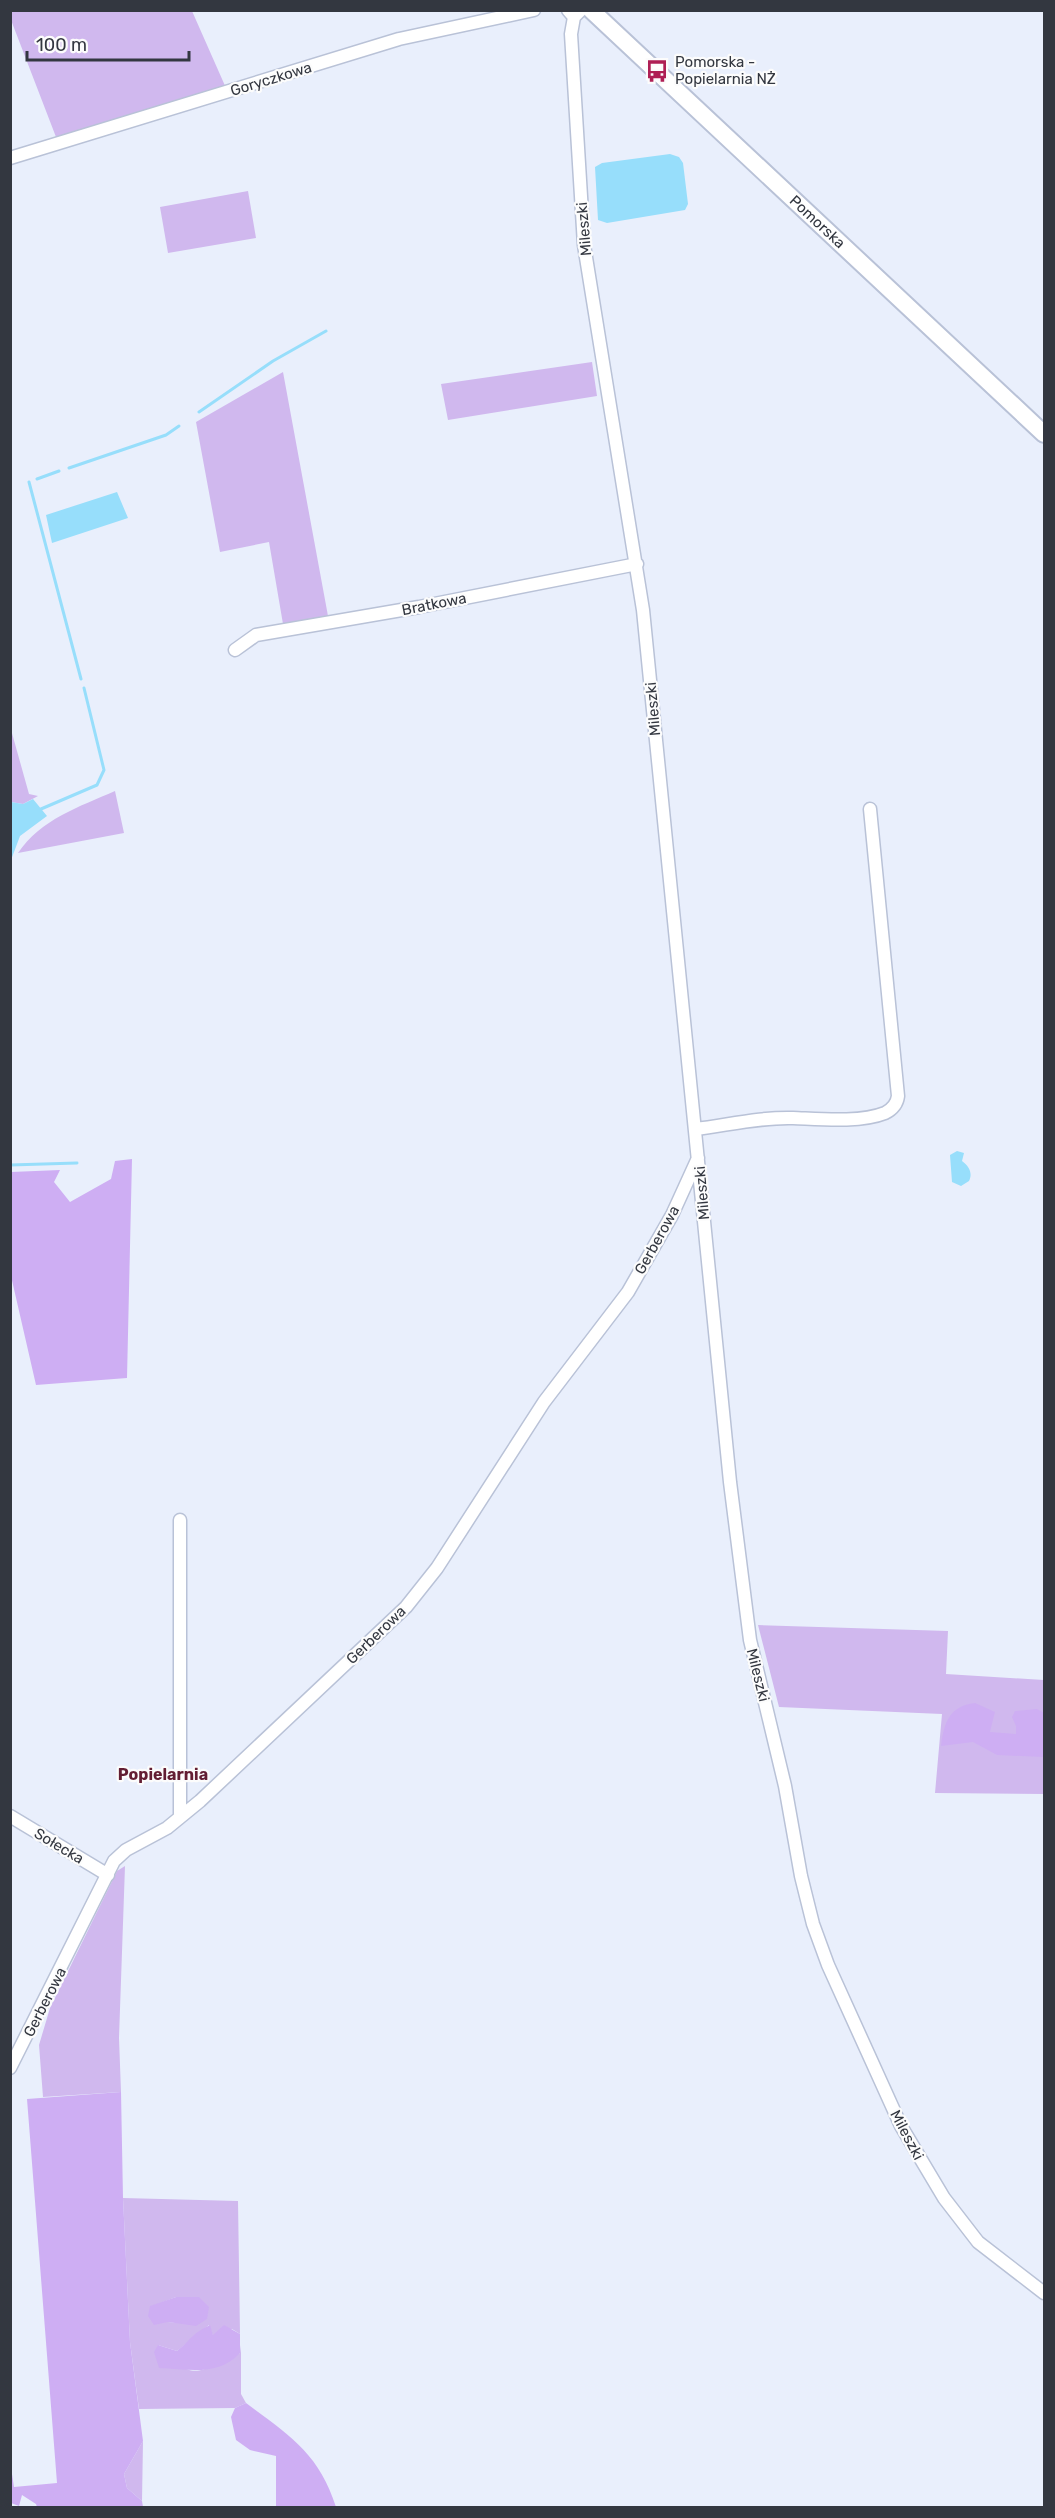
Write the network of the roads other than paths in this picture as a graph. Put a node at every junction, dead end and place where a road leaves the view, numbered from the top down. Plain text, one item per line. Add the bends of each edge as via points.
1 (534, 10) edge
2 (591, 10) edge
3 (575, 13) edge
4 (10, 158) edge
5 (1044, 435) edge
6 (637, 564) junction
7 (235, 650) dead end
8 (870, 809) dead end
9 (696, 1129) junction
10 (699, 1157) junction
11 (180, 1520) dead end
12 (10, 1816) edge
13 (180, 1817) junction
14 (108, 1875) junction
15 (10, 2068) edge
16 (1044, 2294) edge

1 - 4 street, Goryczkowa via 399,39
2 - 5 street, Pomorska
3 - 6 street, Mileszki via 571,34 584,244
6 - 7 street, Bratkowa via 256,636
6 - 9 street, Mileszki
8 - 9 street via 897,1103 877,1115 773,1119
9 - 10 street, Mileszki
10 - 13 street, Gerberowa via 672,1215 628,1292 544,1402 437,1568 406,1607
10 - 16 street, Mileszki via 730,1482 750,1640 813,1923 828,1965 914,2151 960,2222 978,2242
11 - 13 street
12 - 14 street, Sołecka
13 - 14 street, Gerberowa via 126,1850 114,1861
14 - 15 street, Gerberowa

